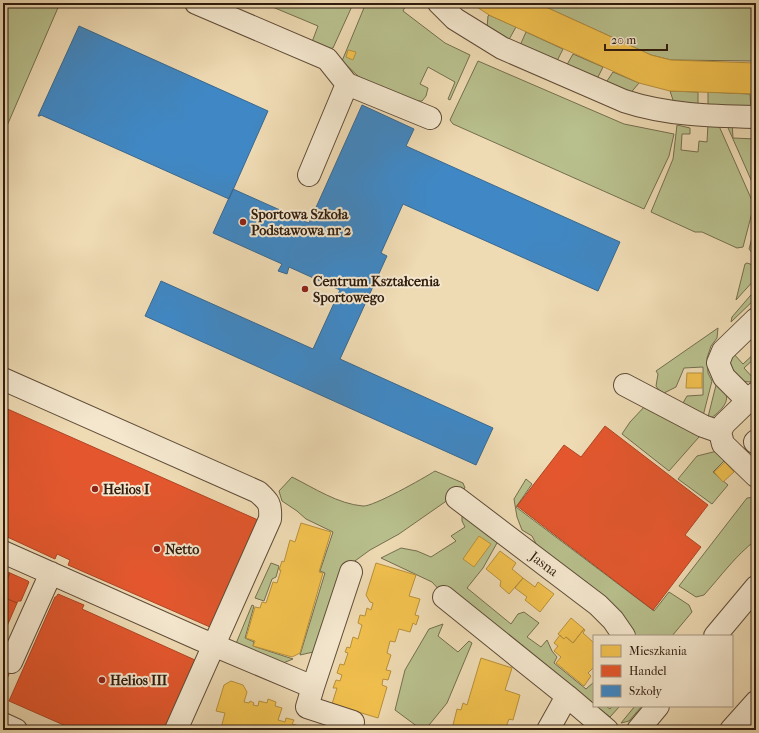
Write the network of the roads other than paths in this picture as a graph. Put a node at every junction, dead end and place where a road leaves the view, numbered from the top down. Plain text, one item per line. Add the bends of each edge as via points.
1 (196, 3) edge
2 (439, 3) edge
3 (347, 84) junction
4 (756, 117) edge
5 (430, 118) dead end
6 (309, 175) dead end
7 (756, 319) edge
8 (3, 379) edge
9 (625, 385) dead end
10 (752, 397) edge
11 (720, 432) junction
12 (756, 476) edge
13 (457, 498) dead end
14 (3, 552) edge
15 (351, 572) dead end
16 (51, 573) junction
17 (756, 587) edge
18 (444, 597) dead end
19 (623, 635) edge
20 (717, 635) edge
21 (212, 645) junction
22 (3, 658) edge
23 (313, 687) junction
24 (567, 696) junction
25 (657, 707) edge
26 (3, 724) edge
27 (16, 730) edge
28 (176, 730) edge
29 (351, 730) edge
30 (548, 730) edge
31 (606, 730) edge
32 (638, 730) edge

1 - 3 street via 327,59
2 - 4 street via 456,19 502,48 624,101 644,108 680,113
3 - 5 street
3 - 6 street
7 - 10 street via 723,351 718,363 724,377
8 - 21 street via 258,492 268,501 270,519
9 - 11 street via 703,426
10 - 11 street via 724,424
11 - 12 street via 723,444
13 - 19 street, Jasna via 598,605
14 - 16 street
15 - 23 street
16 - 21 street
16 - 22 street via 11,662
17 - 20 street
18 - 24 street
21 - 23 street
21 - 28 street
23 - 29 street via 307,708 353,722
24 - 30 street
24 - 31 street
25 - 32 street
26 - 27 street

